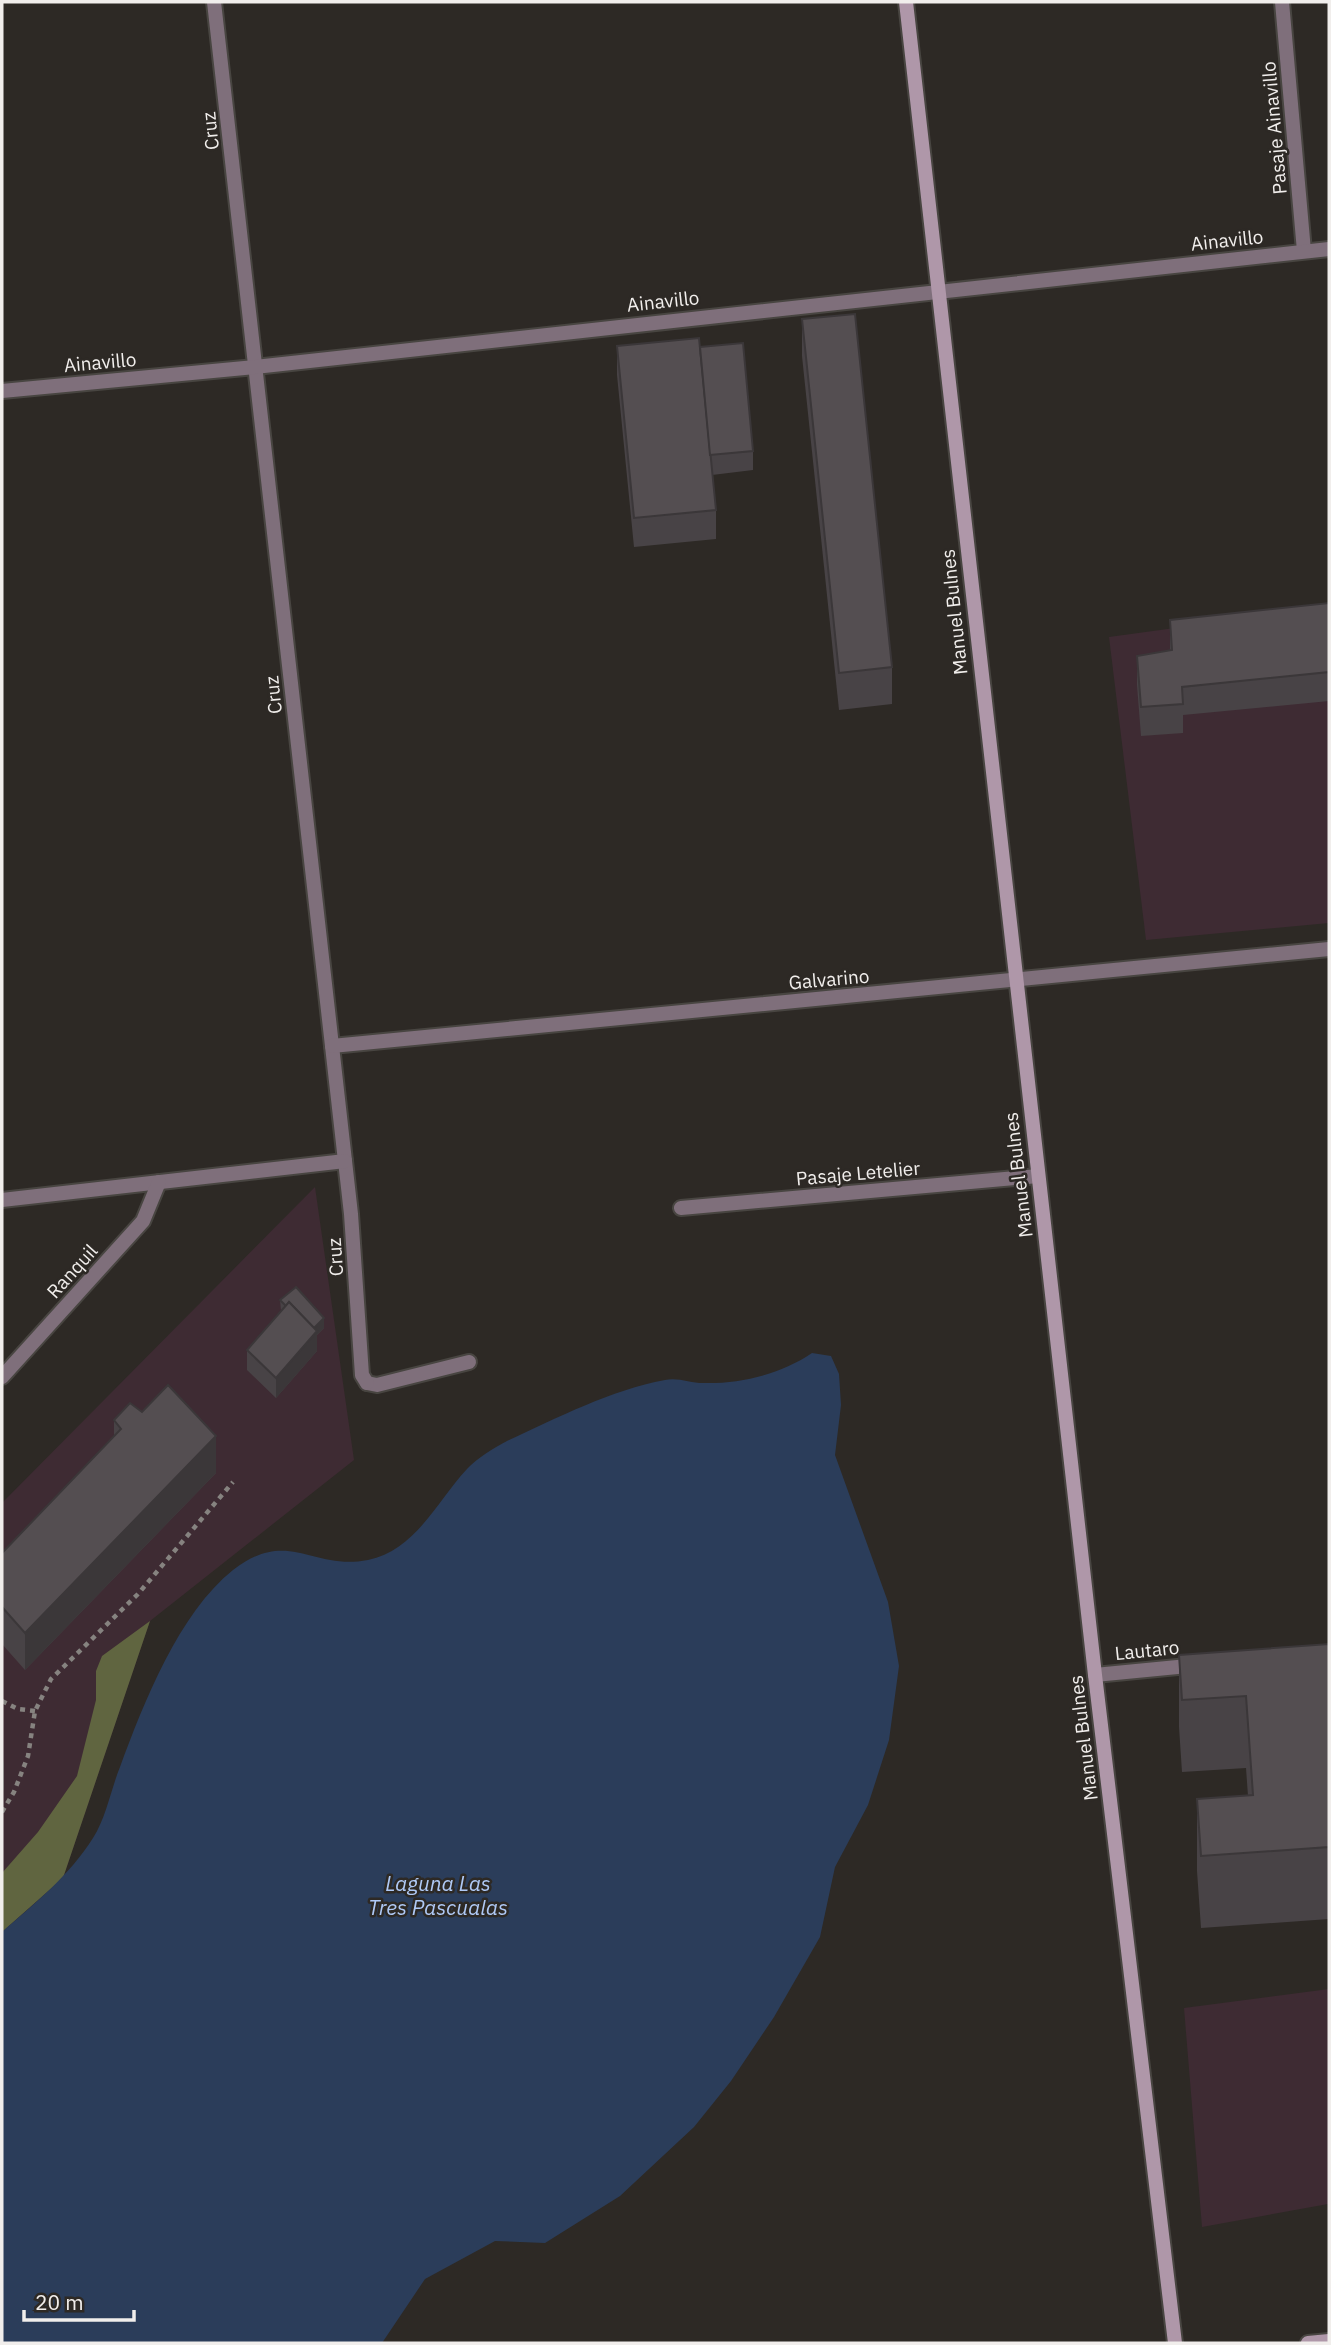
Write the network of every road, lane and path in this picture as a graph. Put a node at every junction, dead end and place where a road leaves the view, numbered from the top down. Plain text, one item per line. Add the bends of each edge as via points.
1 (214, 2) edge
2 (906, 2) edge
3 (1282, 2) edge
4 (1329, 249) edge
5 (1304, 251) junction
6 (937, 290) junction
7 (256, 367) junction
8 (2, 391) edge
9 (1329, 948) edge
10 (1015, 981) junction
11 (332, 1046) junction
12 (345, 1161) junction
13 (1038, 1176) junction
14 (159, 1182) junction
15 (2, 1200) edge
16 (681, 1208) dead end
17 (469, 1362) dead end
18 (2, 1377) edge
19 (233, 1482) dead end
20 (1219, 1662) edge
21 (1095, 1675) junction
22 (2, 1701) edge
23 (35, 1711) junction
24 (2, 1812) edge
25 (1329, 2341) edge
26 (1175, 2343) edge
27 (1308, 2343) edge

1 - 7 street, Cruz
2 - 6 main road, Manuel Bulnes
3 - 5 street, Pasaje Ainavillo
4 - 5 street, Ainavillo
5 - 6 street, Ainavillo
6 - 7 street, Ainavillo
6 - 10 main road, Manuel Bulnes
7 - 8 street, Ainavillo
7 - 11 street, Cruz
9 - 10 street, Galvarino
10 - 11 street, Galvarino
10 - 13 main road, Manuel Bulnes
11 - 12 street, Cruz
12 - 14 street
12 - 17 street, Cruz via 362,1375 377,1385
13 - 16 street, Pasaje Letelier
13 - 21 main road, Manuel Bulnes
14 - 15 street
14 - 18 street, Ranquil via 144,1221
19 - 23 path via 138,1594 51,1679
20 - 21 street, Lautaro
21 - 26 main road, Manuel Bulnes
22 - 23 path
23 - 24 path via 28,1756
25 - 27 main road

